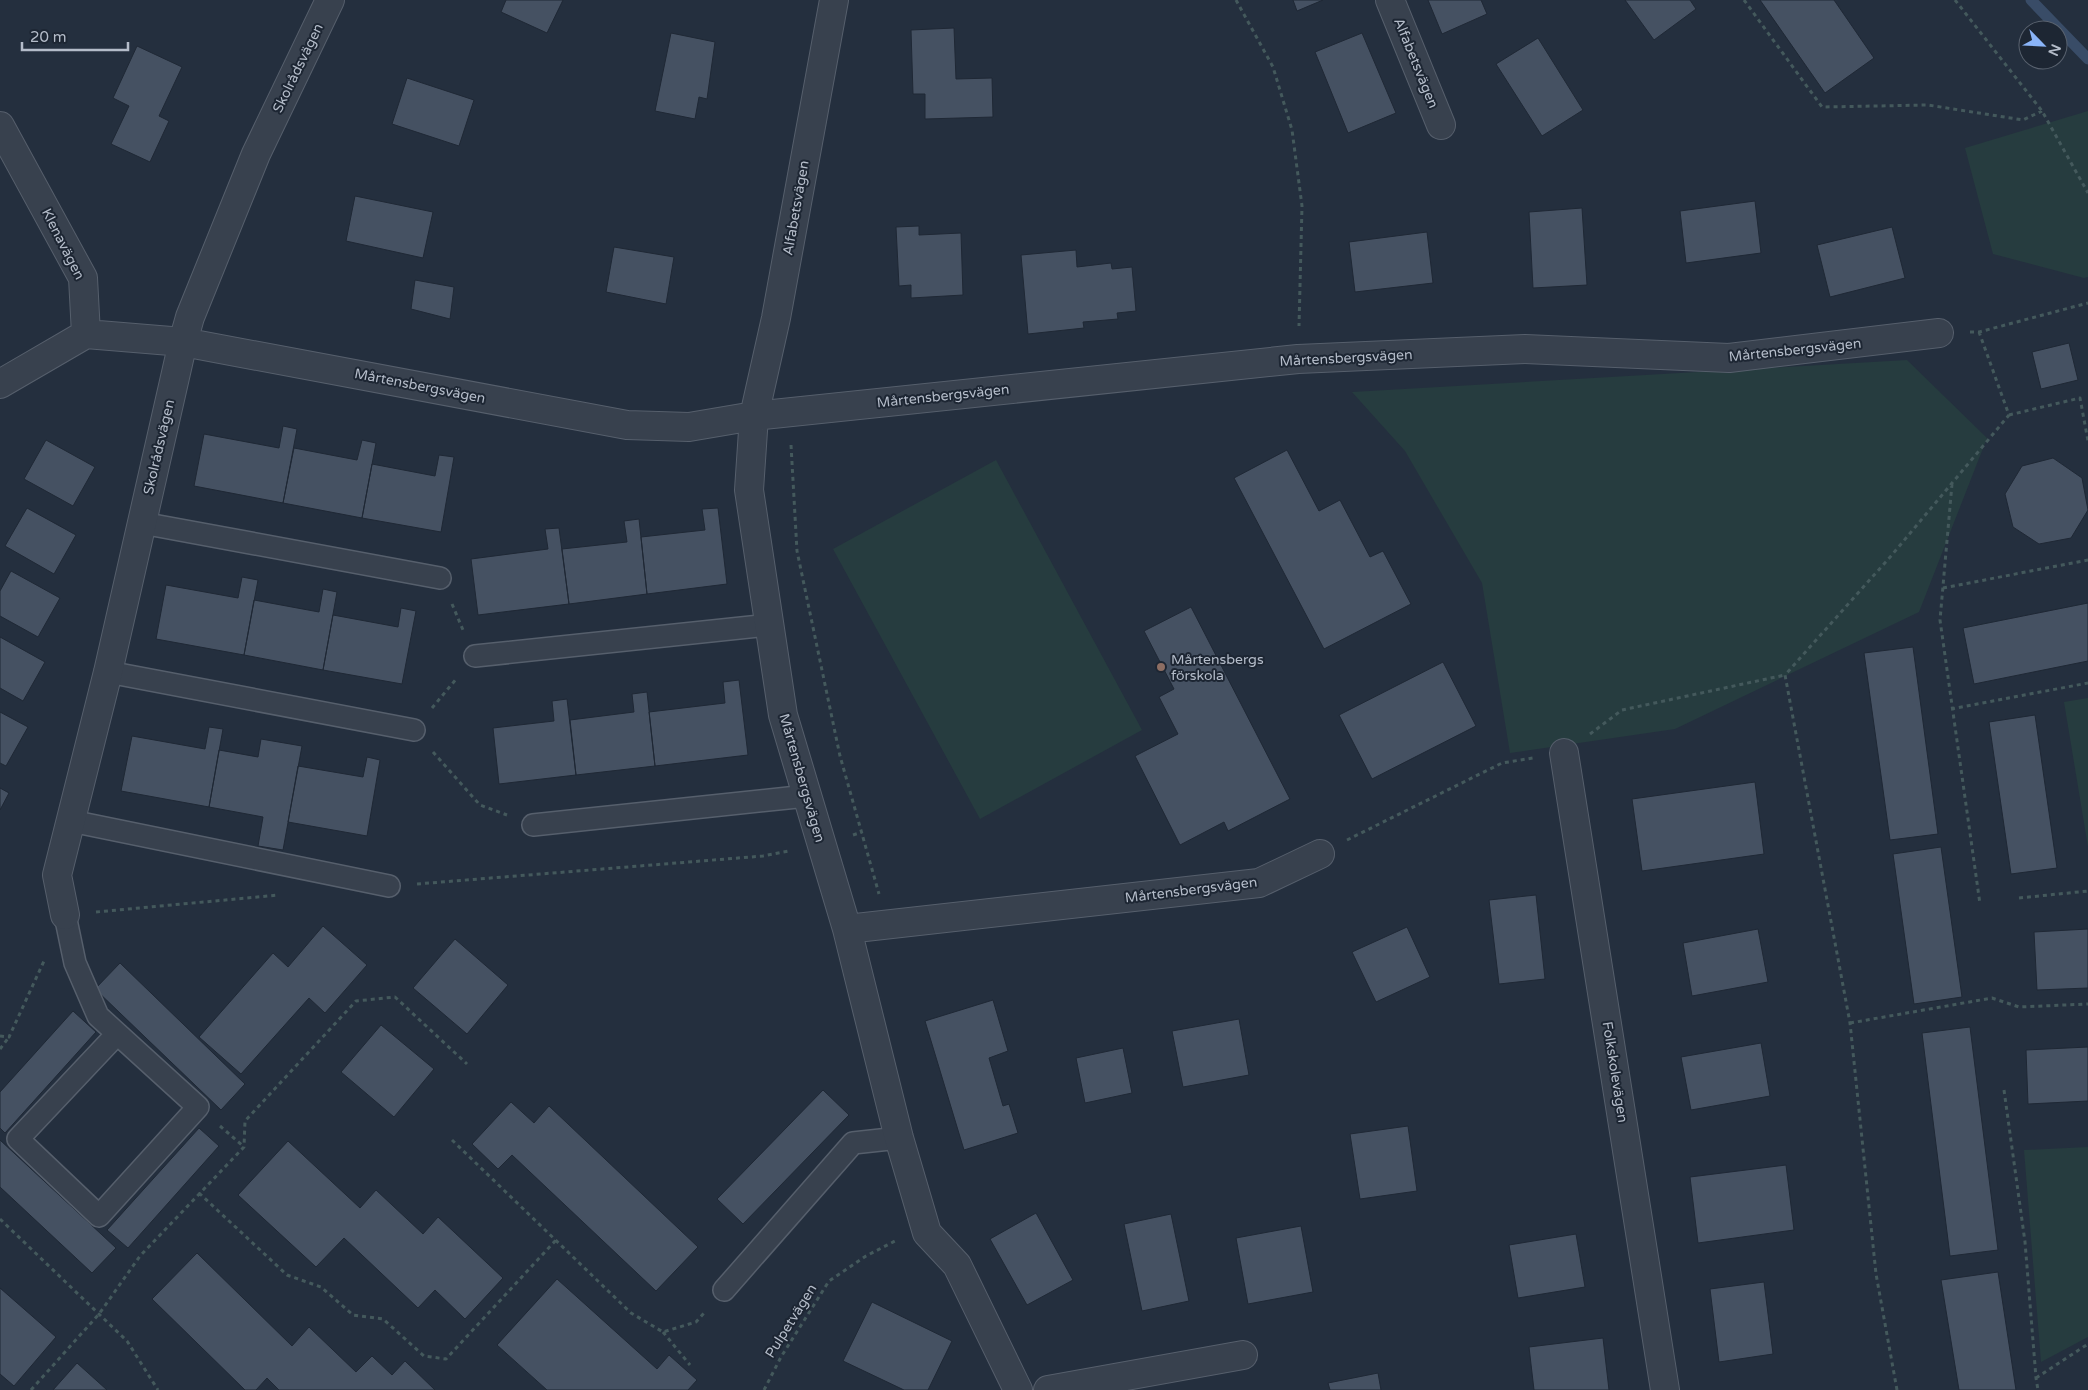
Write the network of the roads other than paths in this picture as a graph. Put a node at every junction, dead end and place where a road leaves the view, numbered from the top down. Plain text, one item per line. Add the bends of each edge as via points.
1 (330, 0) edge
2 (834, 0) edge
3 (1390, 0) edge
4 (1441, 125) dead end
5 (0, 126) edge
6 (1939, 333) road end
7 (86, 334) junction
8 (183, 342) junction
9 (0, 384) edge
10 (754, 416) junction
11 (142, 523) junction
12 (440, 578) road end
13 (769, 625) junction
14 (475, 656) road end
15 (108, 672) junction
16 (414, 730) road end
17 (1564, 753) dead end
18 (807, 796) junction
19 (71, 820) junction
20 (533, 825) road end
21 (1320, 854) dead end
22 (389, 886) dead end
23 (65, 915) joint
24 (847, 929) junction
25 (117, 1034) junction
26 (899, 1138) junction
27 (724, 1290) road end
28 (1243, 1355) dead end
29 (1018, 1390) edge
30 (1048, 1390) edge
31 (1665, 1390) edge

1 - 8 street, Skolrådsvägen via 256,154 190,317
2 - 10 street, Alfabetsvägen via 776,318
3 - 4 street, Alfabetsvägen
5 - 7 street, Klenavägen via 83,278
6 - 10 street, Mårtensbergsvägen via 1729,358 1525,348 1298,360
7 - 8 street, Mårtensbergsvägen
7 - 9 street
8 - 10 street, Mårtensbergsvägen via 626,425 689,427
8 - 11 street, Skolrådsvägen
10 - 13 street, Mårtensbergsvägen via 749,490
11 - 12 lane
11 - 15 street, Skolrådsvägen
13 - 14 lane
13 - 18 street, Mårtensbergsvägen via 783,715
15 - 16 lane
15 - 19 street, Skolrådsvägen
17 - 31 street, Folkskolevägen
18 - 20 lane
18 - 24 street, Mårtensbergsvägen
19 - 22 lane
19 - 23 street, Skolrådsvägen via 58,875
21 - 24 street, Mårtensbergsvägen via 1259,883
23 - 25 lane via 75,964 98,1016
24 - 26 street, Mårtensbergsvägen
25 - 25 lane via 198,1107 99,1216 18,1139
26 - 27 lane via 853,1143
26 - 29 street, Mårtensbergsvägen via 927,1234 957,1265
28 - 30 street

